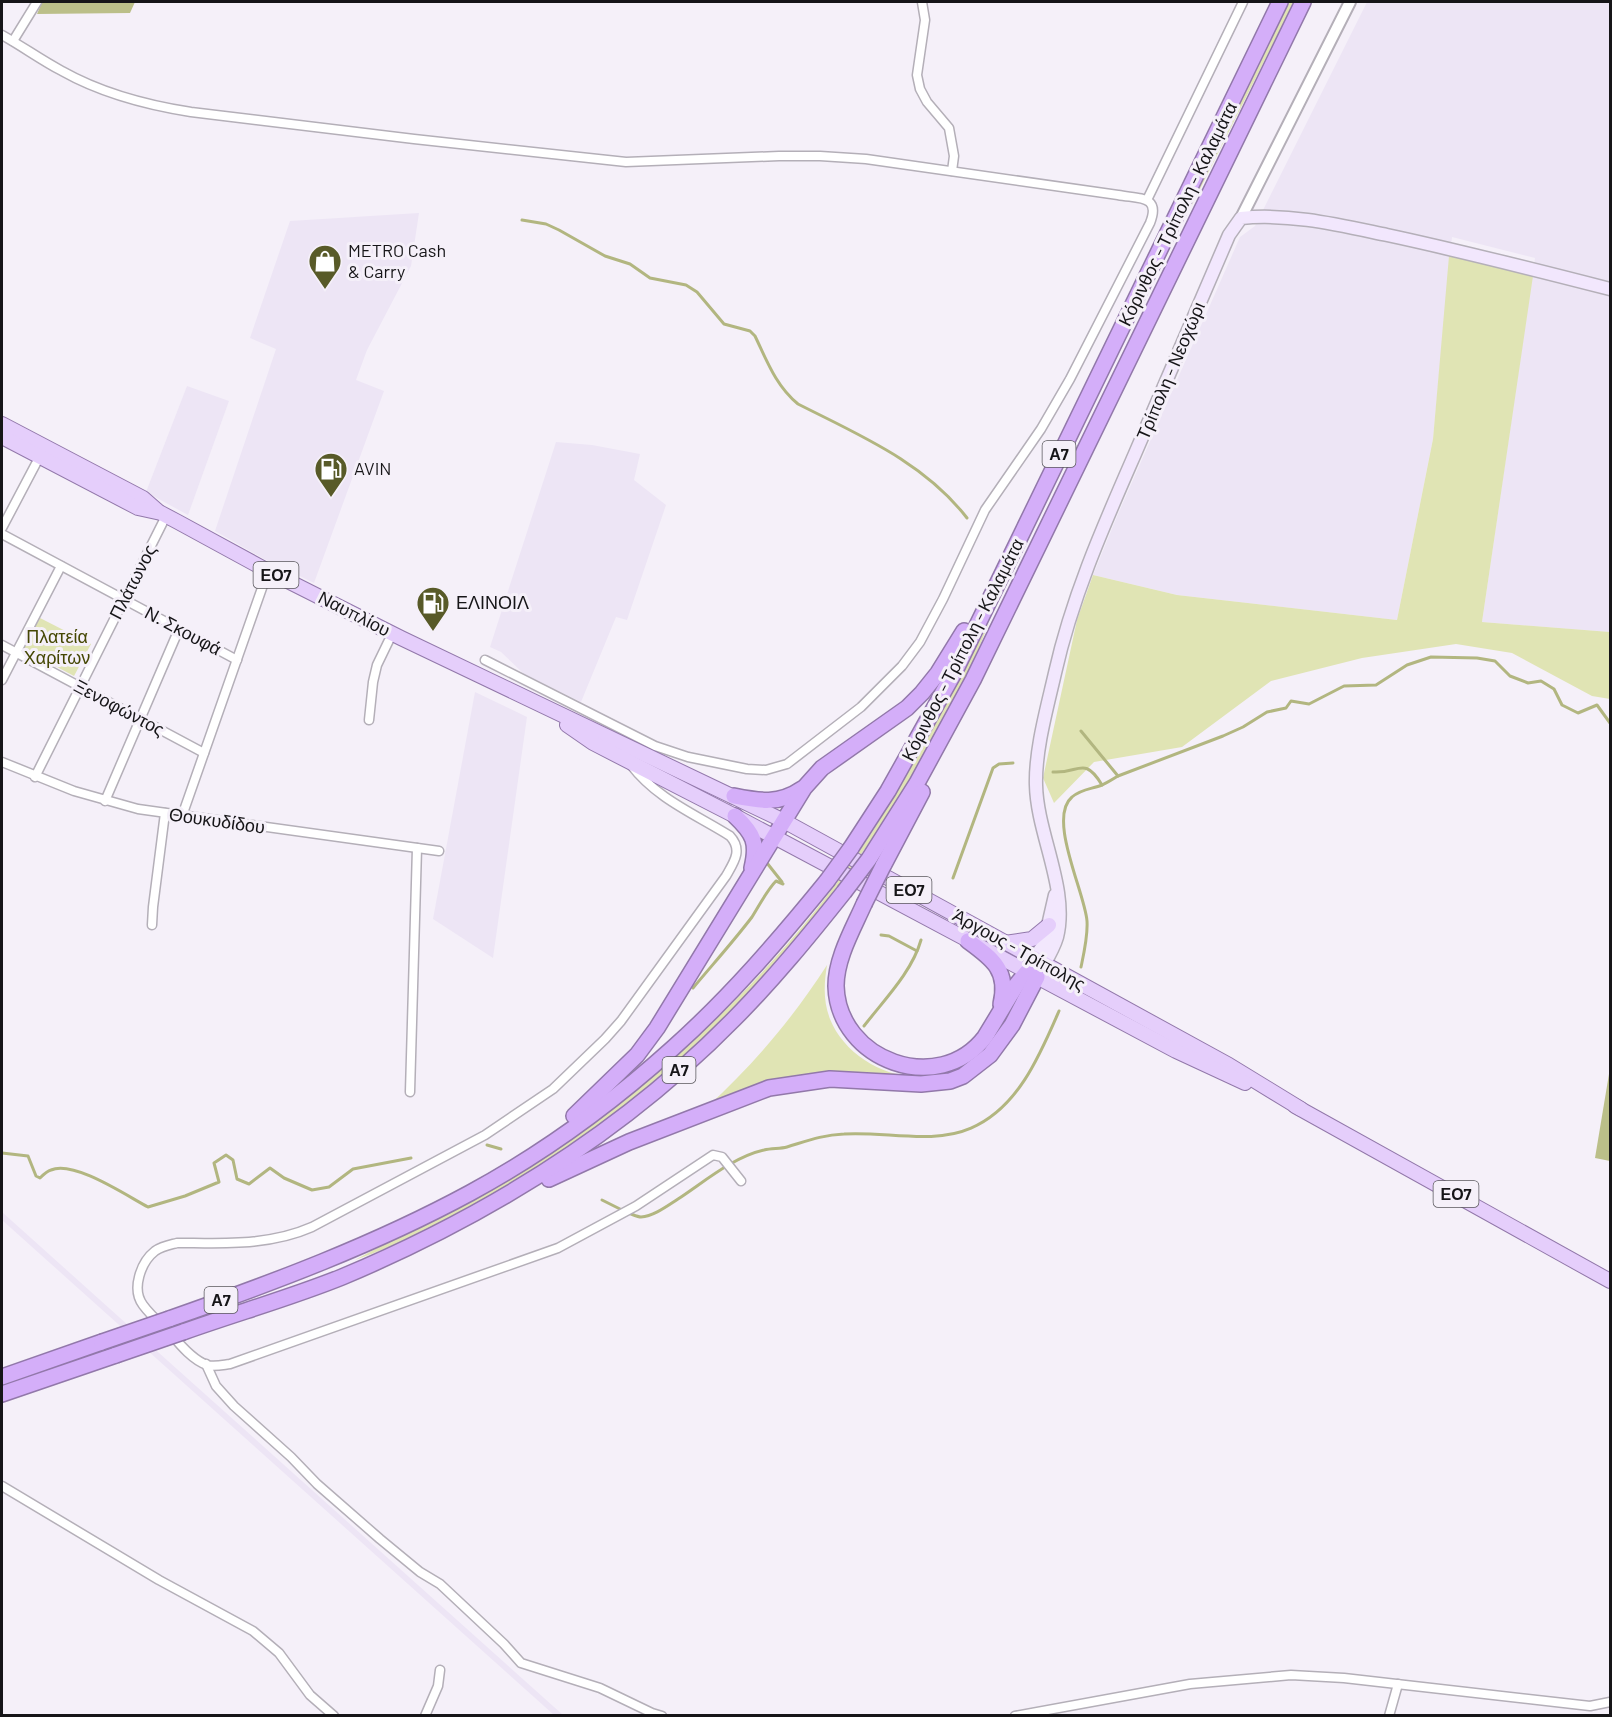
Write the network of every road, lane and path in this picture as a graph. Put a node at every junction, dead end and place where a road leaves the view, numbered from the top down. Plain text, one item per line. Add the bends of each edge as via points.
1 (37, 2) edge
2 (922, 2) edge
3 (1243, 2) edge
4 (1280, 2) edge
5 (1303, 2) edge
6 (1350, 2) edge
7 (2, 35) edge
8 (13, 41) junction
9 (952, 171) junction
10 (1147, 200) junction
11 (1241, 218) junction
12 (1611, 289) edge
13 (2, 424) edge
14 (2, 436) edge
15 (42, 451) junction
16 (163, 514) junction
17 (2, 528) edge
18 (2, 534) edge
19 (61, 566) junction
20 (268, 571) junction
21 (1001, 576) junction
22 (124, 600) junction
23 (179, 629) junction
24 (392, 634) junction
25 (2, 645) edge
26 (16, 653) junction
27 (237, 660) junction
28 (485, 660) dead end
29 (2, 680) edge
30 (80, 687) junction
31 (549, 711) junction
32 (140, 719) junction
33 (369, 720) dead end
34 (204, 753) junction
35 (628, 761) junction
36 (2, 762) edge
37 (35, 777) junction
38 (804, 788) junction
39 (734, 796) junction
40 (105, 801) junction
41 (165, 813) junction
42 (182, 816) junction
43 (735, 816) junction
44 (784, 821) junction
45 (774, 838) junction
46 (417, 848) junction
47 (439, 850) dead end
48 (876, 862) junction
49 (751, 874) junction
50 (1056, 891) junction
51 (152, 925) dead end
52 (1049, 925) junction
53 (968, 941) junction
54 (1005, 943) junction
55 (1036, 968) junction
56 (1000, 1011) junction
57 (410, 1092) dead end
58 (525, 1160) junction
59 (741, 1181) dead end
60 (481, 1211) junction
61 (1611, 1281) edge
62 (206, 1365) junction
63 (2, 1377) edge
64 (2, 1394) edge
65 (2, 1486) edge
66 (440, 1670) dead end
67 (1398, 1684) junction
68 (1611, 1702) edge
69 (1599, 1705) junction
70 (333, 1716) edge
71 (425, 1716) edge
72 (662, 1716) edge
73 (1015, 1716) edge
74 (1389, 1716) edge
75 (1594, 1716) edge

1 - 8 street
2 - 9 street via 925,20 917,75 927,102 949,128 954,156
3 - 10 street
4 - 21 highway, Κόρινθος - Τρίπολη - Καλαμάτα / Α7
5 - 48 highway, Κόρινθος - Τρίπολη - Καλαμάτα / Α7 via 974,680
6 - 11 street
7 - 8 street
8 - 9 street via 62,72 105,91 191,112 626,162 820,156
9 - 10 street
10 - 28 street via 1154,210 1150,223 1076,369 1041,429 985,510 920,642 882,688 787,764 766,770 747,769 688,758 655,746
11 - 12 main road via 1266,215 1309,220 1442,247
11 - 50 main road, Τρίπολη - Νεοχώρι via 1229,235 1114,501 1065,630 1041,741 1036,785
13 - 15 main road, Ναυπλίου / ΕΟ7
14 - 15 main road, Ναυπλίου / ΕΟ7
15 - 16 main road, Ναυπλίου / ΕΟ7 via 143,498
15 - 17 street
16 - 20 main road, Ναυπλίου / ΕΟ7
16 - 22 street, Πλάτωνος
18 - 19 street, Ν. Σκουφά
19 - 22 street, Ν. Σκουφά
19 - 26 street
20 - 24 main road, Ναυπλίου / ΕΟ7
20 - 27 street
21 - 38 highway via 922,693 822,768
21 - 58 highway, Κόρινθος - Τρίπολη - Καλαμάτα / Α7, bridge via 924,728 888,791 827,881 748,974 681,1041 627,1087
22 - 23 street, Ν. Σκουφά
22 - 30 street, Πλάτωνος
23 - 27 street, Ν. Σκουφά
23 - 32 street
24 - 31 main road, Ναυπλίου / ΕΟ7
24 - 33 street via 377,665
25 - 26 street, Ξενοφώντος
26 - 29 street
26 - 30 street, Ξενοφώντος
27 - 34 street
30 - 32 street, Ξενοφώντος
30 - 37 street, Πλάτωνος
31 - 35 main road, Ναυπλίου / ΕΟ7 via 583,737
31 - 39 main road, Ναυπλίου / ΕΟ7
32 - 34 street, Ξενοφώντος
32 - 40 street
34 - 42 street
35 - 43 main road, Ναυπλίου / ΕΟ7
35 - 62 street via 656,792 735,841 737,853 726,876 605,1039 553,1089 485,1135 298,1233 261,1241 177,1243 154,1252 140,1273 138,1292 142,1304 187,1352
36 - 37 street, Θουκυδίδου
37 - 40 street, Θουκυδίδου
38 - 39 highway via 776,801
38 - 44 highway
39 - 44 main road, Άργους - Τρίπολης / ΕΟ7
40 - 41 street, Θουκυδίδου
41 - 42 street, Θουκυδίδου
41 - 51 street
42 - 46 street, Θουκυδίδου
43 - 45 main road, Άργους - Τρίπολης / ΕΟ7
43 - 49 highway via 754,840
44 - 45 highway
44 - 54 main road, Άργους - Τρίπολης / ΕΟ7
45 - 49 highway
45 - 53 main road, Άργους - Τρίπολης / ΕΟ7
46 - 47 street, Θουκυδίδου
46 - 57 street
48 - 56 highway, bridge via 841,959 836,986 843,1017 857,1039 905,1066 942,1066 963,1058 980,1044
48 - 60 highway, Κόρινθος - Τρίπολη - Καλαμάτα / Α7, bridge via 844,892 764,989 680,1070 581,1147
49 - 58 highway via 657,1029 637,1055
50 - 52 main road, Τρίπολη - Νεοχώρι
50 - 55 main road, Τρίπολη - Νεοχώρι via 1060,911 1054,944
52 - 54 main road via 1032,939
52 - 55 main road, Τρίπολη - Νεοχώρι
53 - 55 main road, Άργους - Τρίπολης / ΕΟ7
53 - 56 highway via 999,968 1004,986
54 - 55 main road, Άργους - Τρίπολης / ΕΟ7
55 - 56 highway
55 - 60 highway via 1012,1025 990,1055 963,1076 935,1084 830,1079 769,1088 629,1142
55 - 61 main road, Άργους - Τρίπολης / ΕΟ7 via 1176,1052 1301,1109
58 - 63 highway, Κόρινθος - Τρίπολη - Καλαμάτα / Α7, bridge via 453,1202 313,1266
59 - 62 street via 722,1157 713,1155 636,1206 558,1248 230,1364
60 - 64 highway, Κόρινθος - Τρίπολη - Καλαμάτα / Α7, bridge via 407,1248 280,1300
62 - 72 street via 216,1386 234,1406 380,1539 440,1584 521,1663 600,1688
65 - 70 street via 253,1631 279,1653 314,1699
66 - 71 street via 438,1686
67 - 69 street
67 - 73 street via 1269,1676 1190,1684
67 - 74 street
68 - 69 street
69 - 75 street

